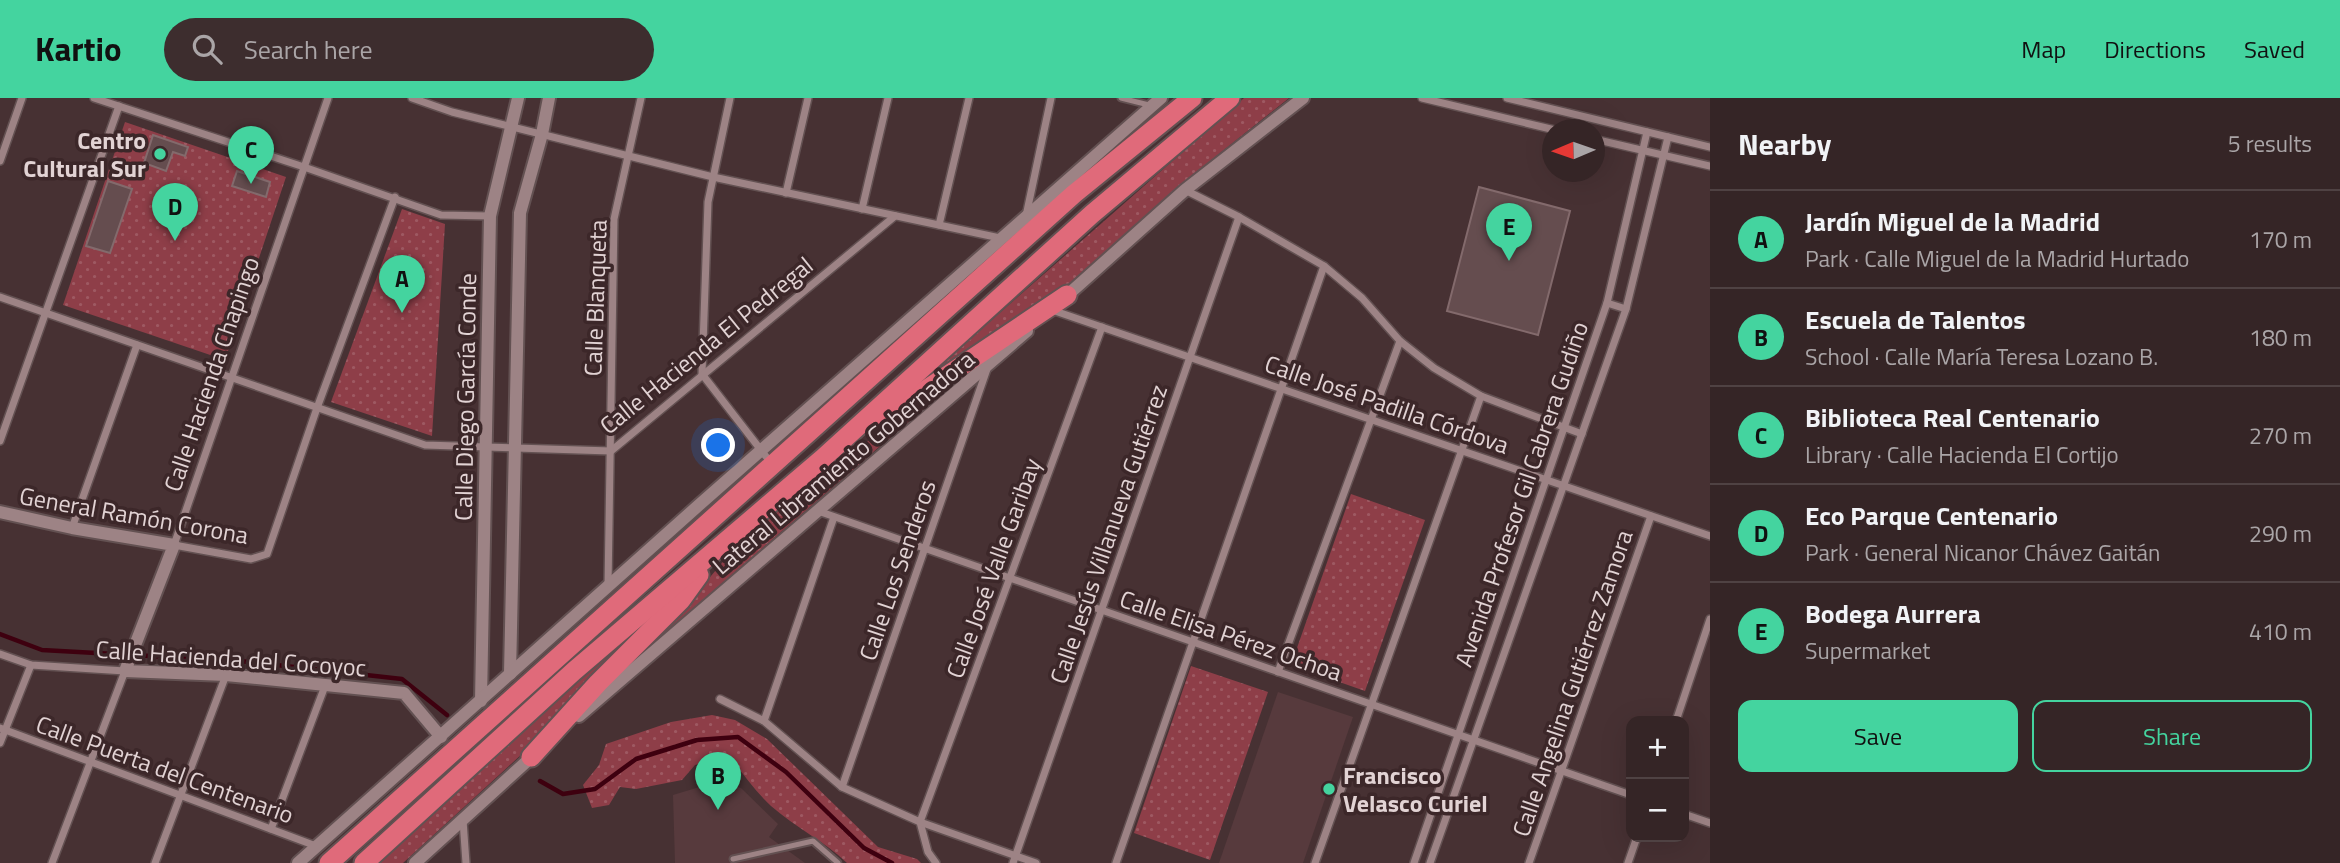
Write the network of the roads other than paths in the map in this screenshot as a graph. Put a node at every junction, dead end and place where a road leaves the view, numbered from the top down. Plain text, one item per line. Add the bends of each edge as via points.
1 (22, 98) edge
2 (94, 98) edge
3 (328, 98) edge
4 (412, 98) edge
5 (518, 98) edge
6 (549, 98) edge
7 (641, 98) edge
8 (730, 98) edge
9 (808, 98) edge
10 (888, 98) edge
11 (970, 98) edge
12 (1051, 98) edge
13 (1121, 98) edge
14 (1192, 98) edge
15 (1230, 98) edge
16 (1303, 98) edge
17 (1422, 98) edge
18 (1507, 98) edge
19 (1157, 102) edge
20 (119, 106) junction
21 (511, 127) junction
22 (1542, 127) edge
23 (1647, 132) junction
24 (542, 134) junction
25 (1668, 137) junction
26 (1605, 141) edge
27 (1710, 147) edge
28 (1643, 150) junction
29 (1664, 155) junction
30 (628, 156) junction
31 (0, 160) edge
32 (1710, 166) edge
33 (304, 167) junction
34 (713, 177) junction
35 (1185, 190) junction
36 (786, 192) junction
37 (395, 197) junction
38 (862, 209) junction
39 (490, 216) junction
40 (895, 216) junction
41 (1239, 217) junction
42 (1025, 220) junction
43 (939, 225) junction
44 (1003, 239) junction
45 (1324, 266) junction
46 (1067, 295) junction
47 (0, 297) edge
48 (1607, 303) junction
49 (1626, 309) junction
50 (1051, 310) junction
51 (46, 313) junction
52 (1102, 327) junction
53 (1400, 341) junction
54 (137, 345) junction
55 (1190, 357) junction
56 (989, 365) junction
57 (702, 374) junction
58 (232, 378) junction
59 (1281, 389) junction
60 (1481, 396) junction
61 (317, 408) junction
62 (1371, 419) junction
63 (1564, 427) junction
64 (1582, 434) junction
65 (0, 441) edge
66 (486, 447) junction
67 (515, 448) junction
68 (611, 451) junction
69 (1462, 451) junction
70 (766, 457) junction
71 (822, 460) junction
72 (1546, 479) junction
73 (1564, 485) junction
74 (818, 511) junction
75 (0, 512) edge
76 (1651, 516) junction
77 (834, 517) junction
78 (72, 528) junction
79 (1710, 536) edge
80 (726, 541) junction
81 (174, 545) junction
82 (925, 549) junction
83 (1010, 578) junction
84 (608, 586) junction
85 (1102, 610) junction
86 (1710, 619) edge
87 (1193, 642) junction
88 (0, 654) edge
89 (31, 665) junction
90 (127, 666) junction
91 (1278, 672) junction
92 (226, 674) junction
93 (510, 674) junction
94 (324, 686) junction
95 (720, 699) dead end
96 (481, 701) junction
97 (1371, 705) junction
98 (1678, 716) edge
99 (764, 721) junction
100 (3, 729) edge
101 (1458, 735) junction
102 (441, 737) junction
103 (1474, 740) junction
104 (0, 743) edge
105 (531, 757) junction
106 (91, 762) junction
107 (1561, 771) junction
108 (842, 787) junction
109 (1626, 794) edge
110 (181, 795) junction
111 (1689, 816) edge
112 (463, 820) junction
113 (920, 822) junction
114 (1710, 823) edge
115 (271, 829) junction
116 (1635, 842) edge
117 (317, 846) junction
118 (733, 859) dead end
119 (1014, 859) edge
120 (52, 863) edge
121 (155, 863) edge
122 (298, 863) edge
123 (329, 863) edge
124 (363, 863) edge
125 (415, 863) edge
126 (466, 863) edge
127 (838, 863) edge
128 (936, 863) edge
129 (1036, 863) edge
130 (1116, 863) edge
131 (1315, 863) edge
132 (1414, 863) edge
133 (1430, 863) edge
134 (1529, 863) edge
135 (1628, 863) edge

1 - 31 street
2 - 20 street
3 - 33 street, Calle Hacienda Chapingo
4 - 21 street
5 - 21 street, Calle Diego García Conde
6 - 24 street, Calle Diego García Conde
7 - 30 street, Calle Blanqueta
8 - 34 street
9 - 36 street
10 - 38 street
11 - 43 street
12 - 42 street
13 - 19 lane
14 - 70 highway
15 - 71 highway via 1092,214
16 - 35 street, Lateral Libramiento Gobernadora
17 - 22 street
18 - 23 street
19 - 42 street
20 - 33 street
20 - 51 street
21 - 24 street
21 - 39 street, Calle Diego García Conde
23 - 25 street
23 - 28 street, Avenida Profesor Gil Cabrera Gudiño
24 - 30 street
24 - 67 street, Calle Diego García Conde via 520,213
25 - 27 street
25 - 29 street, Avenida Profesor Gil Cabrera Gudiño
26 - 28 street
28 - 29 street
28 - 48 street, Avenida Profesor Gil Cabrera Gudiño
29 - 32 street
29 - 49 street, Avenida Profesor Gil Cabrera Gudiño
30 - 34 street
30 - 68 street, Calle Blanqueta via 614,219
33 - 37 street
33 - 58 street, Calle Hacienda Chapingo
34 - 36 street
34 - 57 street via 708,202
35 - 41 street
35 - 46 street, Lateral Libramiento Gobernadora
36 - 38 street
37 - 39 street via 441,215
37 - 61 street
38 - 40 street
39 - 66 street, Calle Diego García Conde
40 - 43 street
40 - 57 street, Calle Hacienda El Pedregal
41 - 45 street
41 - 55 street, Calle Jesús Villanueva Gutiérrez
42 - 44 street
43 - 44 street
44 - 70 street
45 - 53 street via 1362,298
45 - 59 street
46 - 50 street, Lateral Libramiento Gobernadora
46 - 71 highway
47 - 51 street, Calle Hacienda El Pedregal
48 - 49 street
48 - 63 street, Avenida Profesor Gil Cabrera Gudiño
49 - 64 street, Avenida Profesor Gil Cabrera Gudiño
50 - 52 street, Calle José Padilla Córdova
50 - 56 street, Lateral Libramiento Gobernadora
51 - 54 street, Calle Hacienda El Pedregal
51 - 65 street
52 - 55 street, Calle José Padilla Córdova
52 - 83 street, Calle José Valle Garibay
53 - 60 street
53 - 62 street
54 - 58 street, Calle Hacienda El Pedregal
54 - 78 street
55 - 59 street, Calle José Padilla Córdova
55 - 85 street, Calle Jesús Villanueva Gutiérrez
56 - 74 street, Lateral Libramiento Gobernadora
56 - 82 street, Calle Los Senderos
57 - 68 street, Calle Hacienda El Pedregal
57 - 70 street
58 - 61 street, Calle Hacienda El Pedregal
58 - 81 street, Calle Hacienda Chapingo
59 - 62 street, Calle José Padilla Córdova
59 - 87 street
60 - 63 street
60 - 69 street
61 - 66 street, Calle Hacienda El Pedregal via 425,445
61 - 81 street, General Ramón Corona via 267,554 251,559
62 - 69 street, Calle José Padilla Córdova
62 - 91 street
63 - 64 street
63 - 72 street, Avenida Profesor Gil Cabrera Gudiño
64 - 73 street, Avenida Profesor Gil Cabrera Gudiño
66 - 67 street, Calle Hacienda El Pedregal
66 - 96 street, Calle Diego García Conde
67 - 68 street, Calle Hacienda El Pedregal
67 - 93 street, Calle Diego García Conde
68 - 84 street, Calle Blanqueta
69 - 72 street, Calle José Padilla Córdova
69 - 97 street
70 - 84 street
70 - 123 highway
71 - 80 highway
72 - 73 street, Calle José Padilla Córdova
72 - 101 street, Avenida Profesor Gil Cabrera Gudiño
73 - 76 street, Calle José Padilla Córdova
73 - 103 street, Avenida Profesor Gil Cabrera Gudiño
74 - 77 street, Calle Elisa Pérez Ochoa
74 - 105 street, Lateral Libramiento Gobernadora
75 - 78 street, General Ramón Corona
76 - 79 street, Calle José Padilla Córdova
76 - 107 street, Calle Angelina Gutiérrez Zamora
77 - 82 street, Calle Elisa Pérez Ochoa
77 - 99 street
78 - 81 street, General Ramón Corona
80 - 105 highway via 681,600
80 - 124 highway via 574,671
81 - 90 street, Calle Hacienda Chapingo
82 - 83 street, Calle Elisa Pérez Ochoa
82 - 108 street, Calle Los Senderos
83 - 85 street, Calle Elisa Pérez Ochoa
83 - 113 street, Calle José Valle Garibay
84 - 93 street
85 - 87 street, Calle Elisa Pérez Ochoa
85 - 119 street, Calle Jesús Villanueva Gutiérrez
86 - 98 street
87 - 91 street, Calle Elisa Pérez Ochoa
87 - 130 street
88 - 89 street, Calle Hacienda del Cocoyoc
89 - 90 street, Calle Hacienda del Cocoyoc
89 - 100 street
90 - 92 street, Calle Hacienda del Cocoyoc
90 - 106 street
91 - 97 street, Calle Elisa Pérez Ochoa
92 - 94 street, Calle Hacienda del Cocoyoc
92 - 110 street
93 - 96 street
94 - 102 street, Calle Hacienda del Cocoyoc via 404,693
94 - 115 street
95 - 99 street
96 - 102 street
97 - 101 street, Calle Elisa Pérez Ochoa
97 - 131 street
99 - 108 street
100 - 104 street
100 - 106 street, Calle Puerta del Centenario
101 - 103 street, Calle Elisa Pérez Ochoa
101 - 132 street, Avenida Profesor Gil Cabrera Gudiño
102 - 117 street
103 - 107 street, Calle Elisa Pérez Ochoa
103 - 133 street, Avenida Profesor Gil Cabrera Gudiño
105 - 112 street, Lateral Libramiento Gobernadora
106 - 110 street, Calle Puerta del Centenario
106 - 120 street
107 - 109 street, Calle Elisa Pérez Ochoa
107 - 134 street, Calle Angelina Gutiérrez Zamora
108 - 113 street
110 - 115 street, Calle Puerta del Centenario
110 - 121 street
111 - 114 street
112 - 125 street, Lateral Libramiento Gobernadora
112 - 126 street
113 - 119 street
113 - 128 street
115 - 117 street, Calle Puerta del Centenario
116 - 135 street
117 - 122 street
118 - 127 lane via 813,841
119 - 129 street

